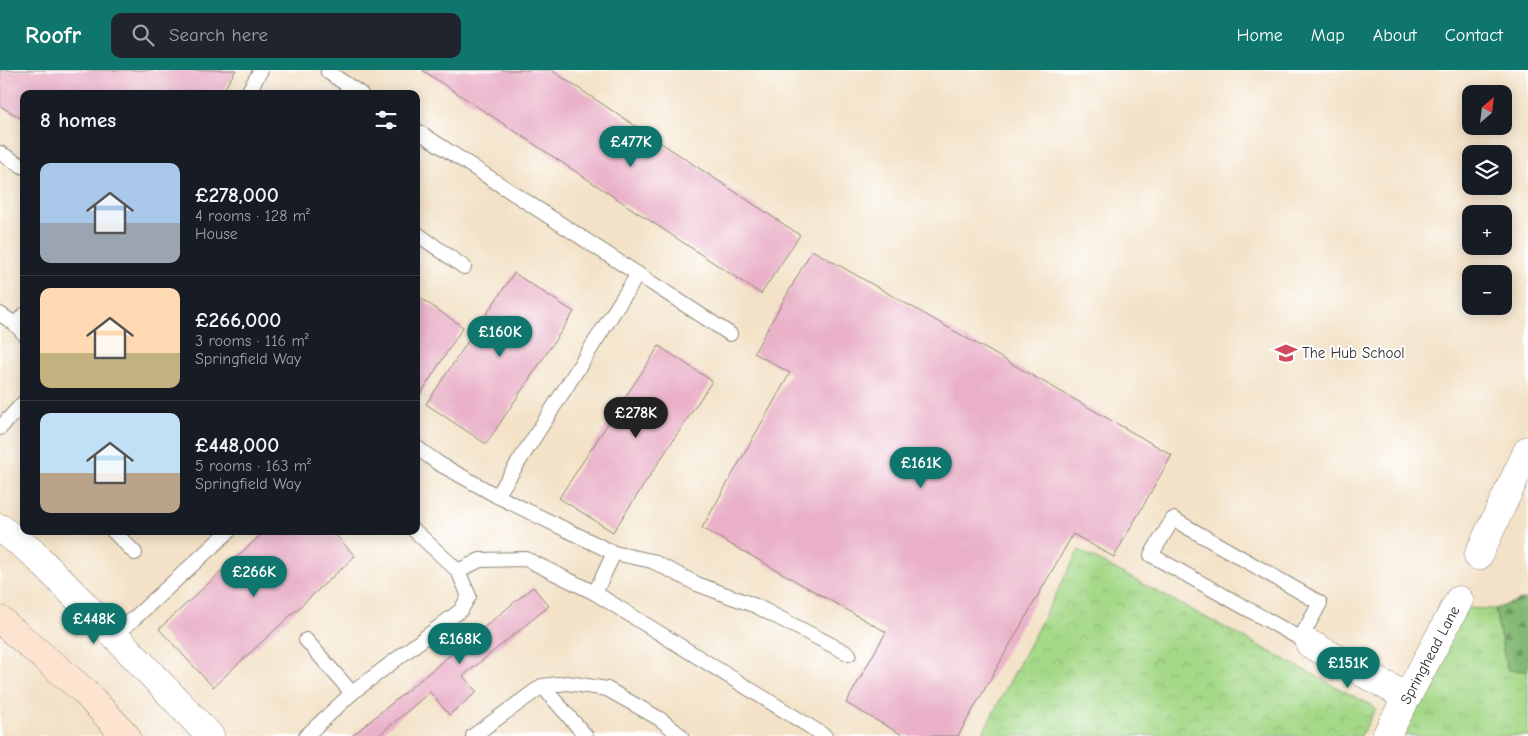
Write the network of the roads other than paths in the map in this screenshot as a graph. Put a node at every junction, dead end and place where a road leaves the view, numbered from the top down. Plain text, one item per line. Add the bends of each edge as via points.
1 (261, 70) edge
2 (328, 72) dead end
3 (249, 90) edge
4 (355, 90) edge
5 (420, 133) edge
6 (0, 153) edge
7 (20, 165) edge
8 (420, 236) edge
9 (464, 267) dead end
10 (638, 274) junction
11 (0, 314) edge
12 (20, 324) edge
13 (730, 334) dead end
14 (20, 406) edge
15 (0, 428) edge
16 (420, 450) edge
17 (1528, 450) edge
18 (497, 496) junction
19 (0, 528) edge
20 (117, 535) edge
21 (225, 535) edge
22 (419, 535) edge
23 (614, 552) junction
24 (135, 553) dead end
25 (1478, 556) dead end
26 (458, 571) junction
27 (595, 593) junction
28 (1459, 600) dead end
29 (0, 620) edge
30 (116, 636) junction
31 (306, 640) dead end
32 (1305, 641) junction
33 (849, 654) dead end
34 (542, 686) junction
35 (352, 693) junction
36 (1407, 697) junction
37 (126, 736) edge
38 (210, 736) edge
39 (306, 736) edge
40 (474, 736) edge
41 (586, 736) edge
42 (681, 736) edge
43 (825, 736) edge
44 (1386, 736) edge

1 - 3 lane
2 - 4 lane
5 - 10 lane
6 - 7 lane
8 - 9 lane
10 - 13 lane
10 - 18 lane
11 - 12 lane
14 - 15 lane
16 - 18 lane
17 - 25 street
18 - 23 lane
19 - 30 street via 32,552
20 - 24 lane
21 - 30 lane
22 - 26 lane
23 - 27 lane
23 - 33 lane via 652,561 697,584 756,606
26 - 27 lane via 480,560 526,559
26 - 35 lane via 469,596 461,610
27 - 43 lane
28 - 36 street, Springhead Lane
29 - 37 main road via 85,692
30 - 38 street
31 - 35 lane
32 - 32 lane via 1151,555 1173,519 1320,602
32 - 36 street
34 - 40 lane
34 - 41 lane
34 - 42 lane via 567,683 607,689 660,719
35 - 39 lane
36 - 44 street, Springhead Lane

